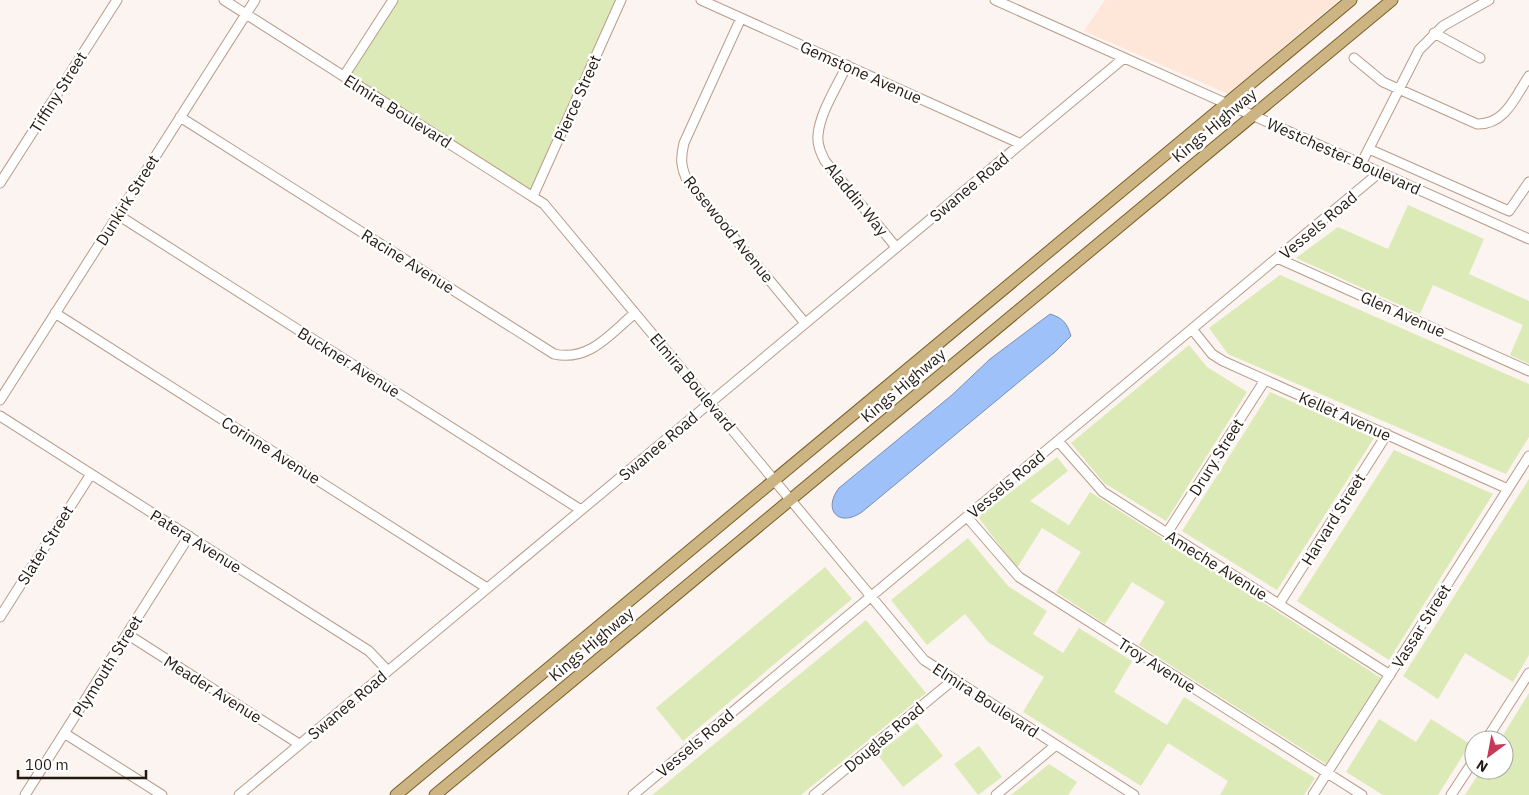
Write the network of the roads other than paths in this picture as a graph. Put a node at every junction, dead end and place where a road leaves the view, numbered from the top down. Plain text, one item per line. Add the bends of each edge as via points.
1 (117, 0) edge
2 (224, 0) edge
3 (255, 0) edge
4 (393, 0) edge
5 (621, 0) edge
6 (701, 0) edge
7 (995, 0) edge
8 (1351, 0) edge
9 (1392, 0) edge
10 (1489, 0) edge
11 (246, 14) junction
12 (740, 18) junction
13 (1434, 33) junction
14 (1124, 58) junction
15 (1354, 58) dead end
16 (1480, 58) dead end
17 (847, 65) junction
18 (344, 76) junction
19 (1529, 76) edge
20 (1398, 89) junction
21 (1226, 104) junction
22 (1252, 115) junction
23 (180, 117) junction
24 (1021, 144) junction
25 (1369, 149) junction
26 (1361, 164) junction
27 (1380, 172) junction
28 (1529, 182) edge
29 (0, 183) edge
30 (533, 196) junction
31 (118, 215) junction
32 (1529, 239) edge
33 (896, 247) junction
34 (1277, 258) junction
35 (55, 313) junction
36 (636, 313) junction
37 (805, 323) junction
38 (1192, 329) junction
39 (1529, 371) edge
40 (1265, 380) junction
41 (0, 400) edge
42 (710, 402) junction
43 (0, 416) edge
44 (1387, 434) junction
45 (1058, 441) junction
46 (1529, 456) edge
47 (91, 474) junction
48 (774, 480) junction
49 (1508, 489) junction
50 (790, 499) junction
51 (581, 510) junction
52 (967, 517) junction
53 (1167, 533) junction
54 (189, 536) junction
55 (487, 588) junction
56 (871, 596) junction
57 (1278, 604) junction
58 (0, 617) edge
59 (127, 634) junction
60 (388, 670) junction
61 (1529, 673) edge
62 (1390, 675) junction
63 (953, 680) junction
64 (1492, 730) edge
65 (64, 733) junction
66 (299, 744) junction
67 (1056, 745) junction
68 (1327, 773) junction
69 (1464, 775) edge
70 (24, 795) edge
71 (162, 795) edge
72 (239, 795) edge
73 (396, 795) edge
74 (435, 795) edge
75 (633, 795) edge
76 (814, 795) edge
77 (996, 795) edge
78 (1134, 795) edge
79 (1313, 795) edge
80 (1362, 795) edge
81 (1451, 795) edge

1 - 29 street, Tiffiny Street
2 - 11 street, Elmira Boulevard
3 - 11 street, Dunkirk Street
4 - 18 street
5 - 30 street, Pierce Street
6 - 12 street, Gemstone Avenue
7 - 14 street, Westchester Boulevard
8 - 21 main road, Kings Highway
9 - 22 main road, Kings Highway
10 - 13 street
11 - 18 street, Elmira Boulevard
11 - 23 street, Dunkirk Street
12 - 17 street, Gemstone Avenue
12 - 37 street, Rosewood Avenue via 684,143 682,170 688,182
13 - 16 street
13 - 20 street via 1413,60
14 - 21 street, Westchester Boulevard
14 - 24 street, Swanee Road
15 - 20 street via 1383,82
17 - 24 street, Gemstone Avenue
17 - 33 street, Aladdin Way via 821,123 819,149 825,161
18 - 30 street, Elmira Boulevard
19 - 20 street via 1506,111 1498,120 1488,124 1477,124
20 - 25 street
21 - 22 street, Westchester Boulevard
21 - 48 main road, Kings Highway
22 - 26 street, Westchester Boulevard
22 - 50 main road, Kings Highway
23 - 31 street, Dunkirk Street
23 - 36 street, Racine Avenue via 554,354 567,357 592,349
24 - 33 street, Swanee Road
25 - 26 street
25 - 28 street via 1509,211
26 - 27 street, Westchester Boulevard
27 - 32 street, Westchester Boulevard
27 - 34 street, Vessels Road
30 - 36 street, Elmira Boulevard via 544,204
31 - 35 street, Dunkirk Street
31 - 51 street, Buckner Avenue
33 - 37 street, Swanee Road
34 - 38 street, Vessels Road
34 - 39 street, Glen Avenue
35 - 41 street, Dunkirk Street
35 - 55 street, Corinne Avenue
36 - 42 street, Elmira Boulevard
37 - 42 street, Swanee Road
38 - 40 street, Kellet Avenue via 1212,354
38 - 45 street, Vessels Road
40 - 44 street, Kellet Avenue
40 - 53 street, Drury Street
42 - 48 street, Elmira Boulevard
42 - 51 street, Swanee Road
43 - 47 street, Patera Avenue
44 - 49 street, Kellet Avenue
44 - 57 street, Harvard Street
45 - 52 street, Vessels Road
45 - 53 street, Ameche Avenue via 1103,492
46 - 49 street, Vassar Street
47 - 54 street, Patera Avenue
47 - 58 street, Slater Street
48 - 50 street, Elmira Boulevard
48 - 73 main road, Kings Highway
49 - 62 street, Vassar Street
50 - 56 street, Elmira Boulevard
50 - 74 main road, Kings Highway
51 - 55 street, Swanee Road
52 - 56 street, Vessels Road
52 - 68 street, Troy Avenue via 1020,577
53 - 57 street, Ameche Avenue
54 - 59 street, Plymouth Street
54 - 60 street, Patera Avenue via 369,651
55 - 60 street, Swanee Road
56 - 63 street, Elmira Boulevard via 924,660
56 - 75 street, Vessels Road
57 - 62 street, Ameche Avenue
59 - 65 street, Plymouth Street
59 - 66 street, Meader Avenue
60 - 66 street, Swanee Road
61 - 64 street
62 - 68 street, Vassar Street
63 - 67 street, Elmira Boulevard
63 - 76 street, Douglas Road
65 - 70 street, Plymouth Street
65 - 71 street
66 - 72 street, Swanee Road
67 - 77 street
67 - 78 street, Elmira Boulevard
68 - 79 street, Vassar Street
68 - 80 street, Troy Avenue
69 - 81 street

